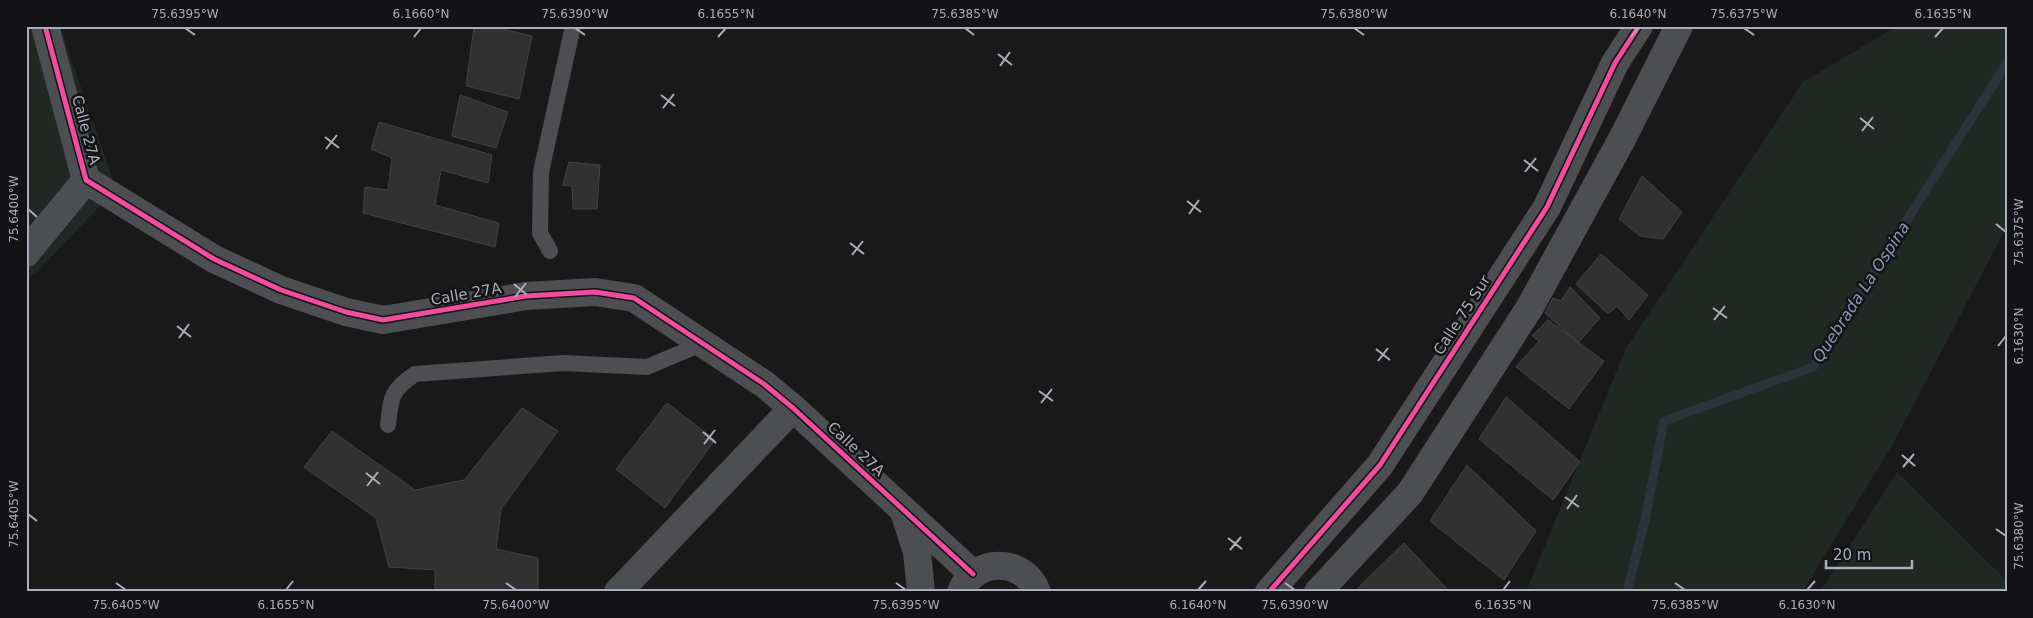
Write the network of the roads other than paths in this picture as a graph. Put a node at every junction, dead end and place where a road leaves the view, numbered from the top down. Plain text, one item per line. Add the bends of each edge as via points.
1 (45, 26) edge
2 (573, 26) edge
3 (1640, 26) edge
4 (1679, 26) edge
5 (86, 180) junction
6 (550, 251) dead end
7 (26, 253) edge
8 (704, 343) junction
9 (794, 408) junction
10 (388, 425) dead end
11 (903, 509) junction
12 (967, 583) edge
13 (618, 592) edge
14 (921, 592) edge
15 (1037, 592) edge
16 (1269, 592) edge
17 (1318, 592) edge

1 - 5 street, Calle 27A
2 - 6 lane via 541,172 540,233
3 - 16 street, Calle 75 Sur via 1615,63 1547,207 1380,465
4 - 17 street via 1622,139 1530,307 1410,493
5 - 7 street
5 - 8 street, Calle 27A via 214,260 281,290 346,312 384,320 526,296 595,292 634,298
8 - 9 street, Calle 27A
8 - 10 lane via 647,367 563,363 416,374 400,384 391,397
9 - 11 street, Calle 27A
9 - 13 street
11 - 12 street, Calle 27A
11 - 14 street via 917,552
12 - 15 street via 985,567 999,565 1013,567 1025,574

